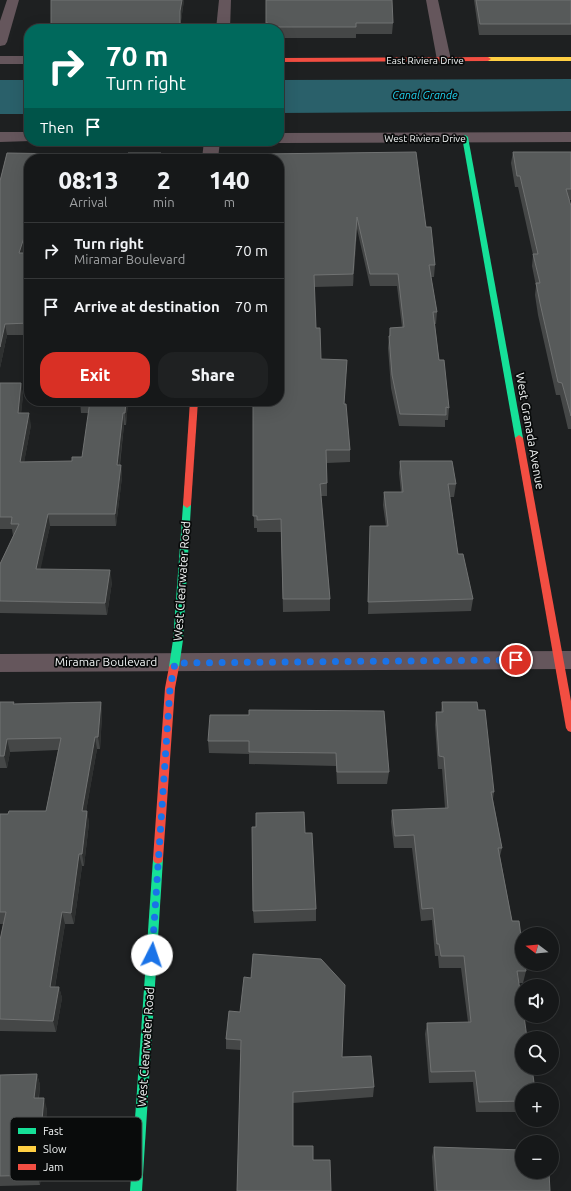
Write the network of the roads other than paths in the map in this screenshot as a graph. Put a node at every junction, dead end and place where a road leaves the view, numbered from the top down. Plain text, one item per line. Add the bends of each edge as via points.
1 (13, 0) edge
2 (225, 0) edge
3 (432, 0) edge
4 (223, 24) edge
5 (0, 42) edge
6 (571, 59) edge
7 (0, 60) edge
8 (24, 60) edge
9 (284, 60) edge
10 (444, 60) junction
11 (0, 137) edge
12 (24, 137) edge
13 (571, 137) edge
14 (284, 138) edge
15 (465, 138) junction
16 (194, 406) edge
17 (565, 660) edge
18 (0, 663) edge
19 (175, 663) junction
20 (571, 728) edge
21 (141, 1117) edge
22 (137, 1181) edge
23 (136, 1191) edge

1 - 5 street
2 - 4 street
3 - 10 street
6 - 10 street, East Riviera Drive
7 - 8 street
9 - 10 street, East Riviera Drive
11 - 12 street
13 - 15 street, West Riviera Drive
14 - 15 street, West Riviera Drive
15 - 17 street, West Granada Avenue
16 - 19 street, West Clearwater Road
17 - 19 street, Miramar Boulevard
17 - 20 street, West Granada Avenue
18 - 19 street, Miramar Boulevard
19 - 21 street, West Clearwater Road via 170,688
22 - 23 street, West Clearwater Road

